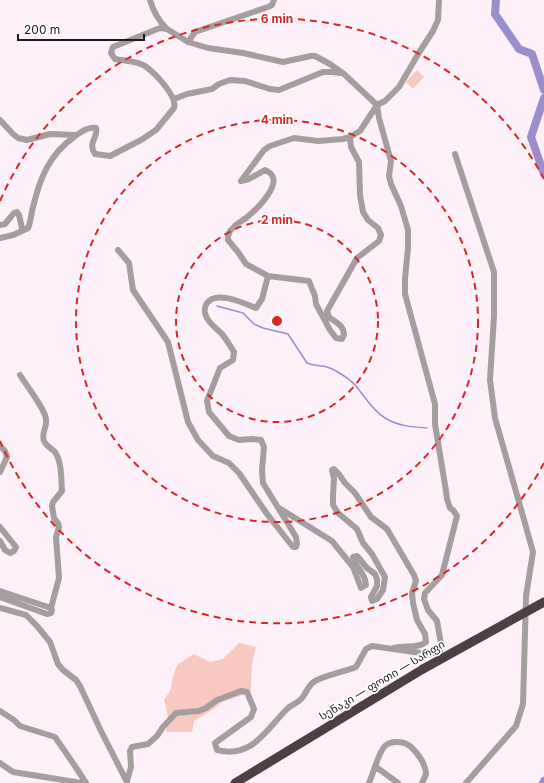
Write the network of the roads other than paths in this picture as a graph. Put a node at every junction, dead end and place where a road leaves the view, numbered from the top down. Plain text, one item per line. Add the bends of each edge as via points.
1 (150, 0) edge
2 (274, 0) edge
3 (438, 0) edge
4 (167, 29) junction
5 (188, 42) junction
6 (344, 74) junction
7 (174, 99) junction
8 (378, 105) junction
9 (0, 120) edge
10 (76, 135) junction
11 (350, 137) junction
12 (455, 154) dead end
13 (0, 225) edge
14 (24, 230) junction
15 (0, 238) edge
16 (118, 250) dead end
17 (268, 276) junction
18 (20, 375) dead end
19 (0, 446) edge
20 (0, 472) edge
21 (279, 508) junction
22 (0, 527) edge
23 (0, 541) edge
24 (0, 591) edge
25 (0, 597) edge
26 (544, 602) edge
27 (0, 608) edge
28 (51, 608) junction
29 (391, 648) junction
30 (0, 711) edge
31 (0, 763) edge
32 (376, 767) junction
33 (127, 782) edge
34 (82, 783) edge
35 (86, 783) edge
36 (235, 783) edge
37 (369, 783) edge
38 (398, 783) edge
39 (422, 783) edge
40 (466, 783) edge

1 - 4 street via 160,22
2 - 5 street via 268,7 195,32
3 - 8 street via 438,20 433,31 399,87
4 - 5 street
4 - 7 street via 160,28 121,43 114,47 111,53 115,59 145,66
5 - 6 street via 283,62 316,56
6 - 7 street via 323,72 279,90 245,81 230,80 206,91
6 - 8 street
7 - 10 street via 174,108 156,130 110,156 93,152 92,142 96,128 86,129
8 - 11 street via 360,131
8 - 29 street via 391,161 389,176 408,230 405,294 435,404 435,424 447,499 457,516 442,575 425,593 424,599 428,610 437,621 440,651 422,653
9 - 10 street via 18,138 27,140 50,134
10 - 14 street via 47,165 37,190 28,228
11 - 17 street via 318,141 294,138 270,146 256,158 241,181 265,170 272,175 274,181 260,206 234,226 228,240 246,264
11 - 17 street via 351,146 359,162 363,212 381,235 379,241 358,258 327,311 328,317 341,325 344,335 342,338 336,338 330,330 316,304 309,281
12 - 40 street via 494,272 490,380 495,418 533,552 526,596 523,704 516,726
13 - 14 street via 5,224 17,212
14 - 15 street
16 - 21 street via 129,263 134,290 168,342 188,422 198,440 213,456 228,463 239,473 293,547 296,546 296,537
17 - 21 street via 262,299 256,308 236,300 216,297 205,305 207,318 234,352 233,360 220,368 207,401 209,412 229,436 239,440 261,440 264,447 263,483
18 - 28 street via 44,412 47,421 42,434 43,440 58,459 60,471 62,491 52,506 54,518 58,523 56,537 59,578
19 - 20 street via 7,457
21 - 29 street via 332,541 353,567 361,588 366,586 365,576 354,561 354,557 357,556 375,574 377,585 371,597 372,601 377,599 383,590 385,577 357,529 338,513 333,505 332,470 337,471 356,493 371,517 387,529 414,575 416,581 412,593 413,603 417,620 426,637 426,642 418,647
22 - 23 street via 16,547 14,551 10,553 5,550
24 - 28 street
25 - 28 street via 47,614 51,613
26 - 36 highway, სენაკი — ფოთი — სარფი, bridge via 423,669
27 - 33 street via 26,615 45,635 58,664 80,686
29 - 33 street via 372,646 366,649 356,667 313,682 301,699 289,708 262,738 255,744 236,751 217,750 215,744 251,717 254,709 247,692 241,691 217,700 199,712 176,713 148,744 132,747
30 - 35 street via 20,726 55,736
31 - 34 street via 13,772
32 - 37 street
32 - 38 street
32 - 39 street via 380,751 386,745 395,741 411,746 423,763 426,775

